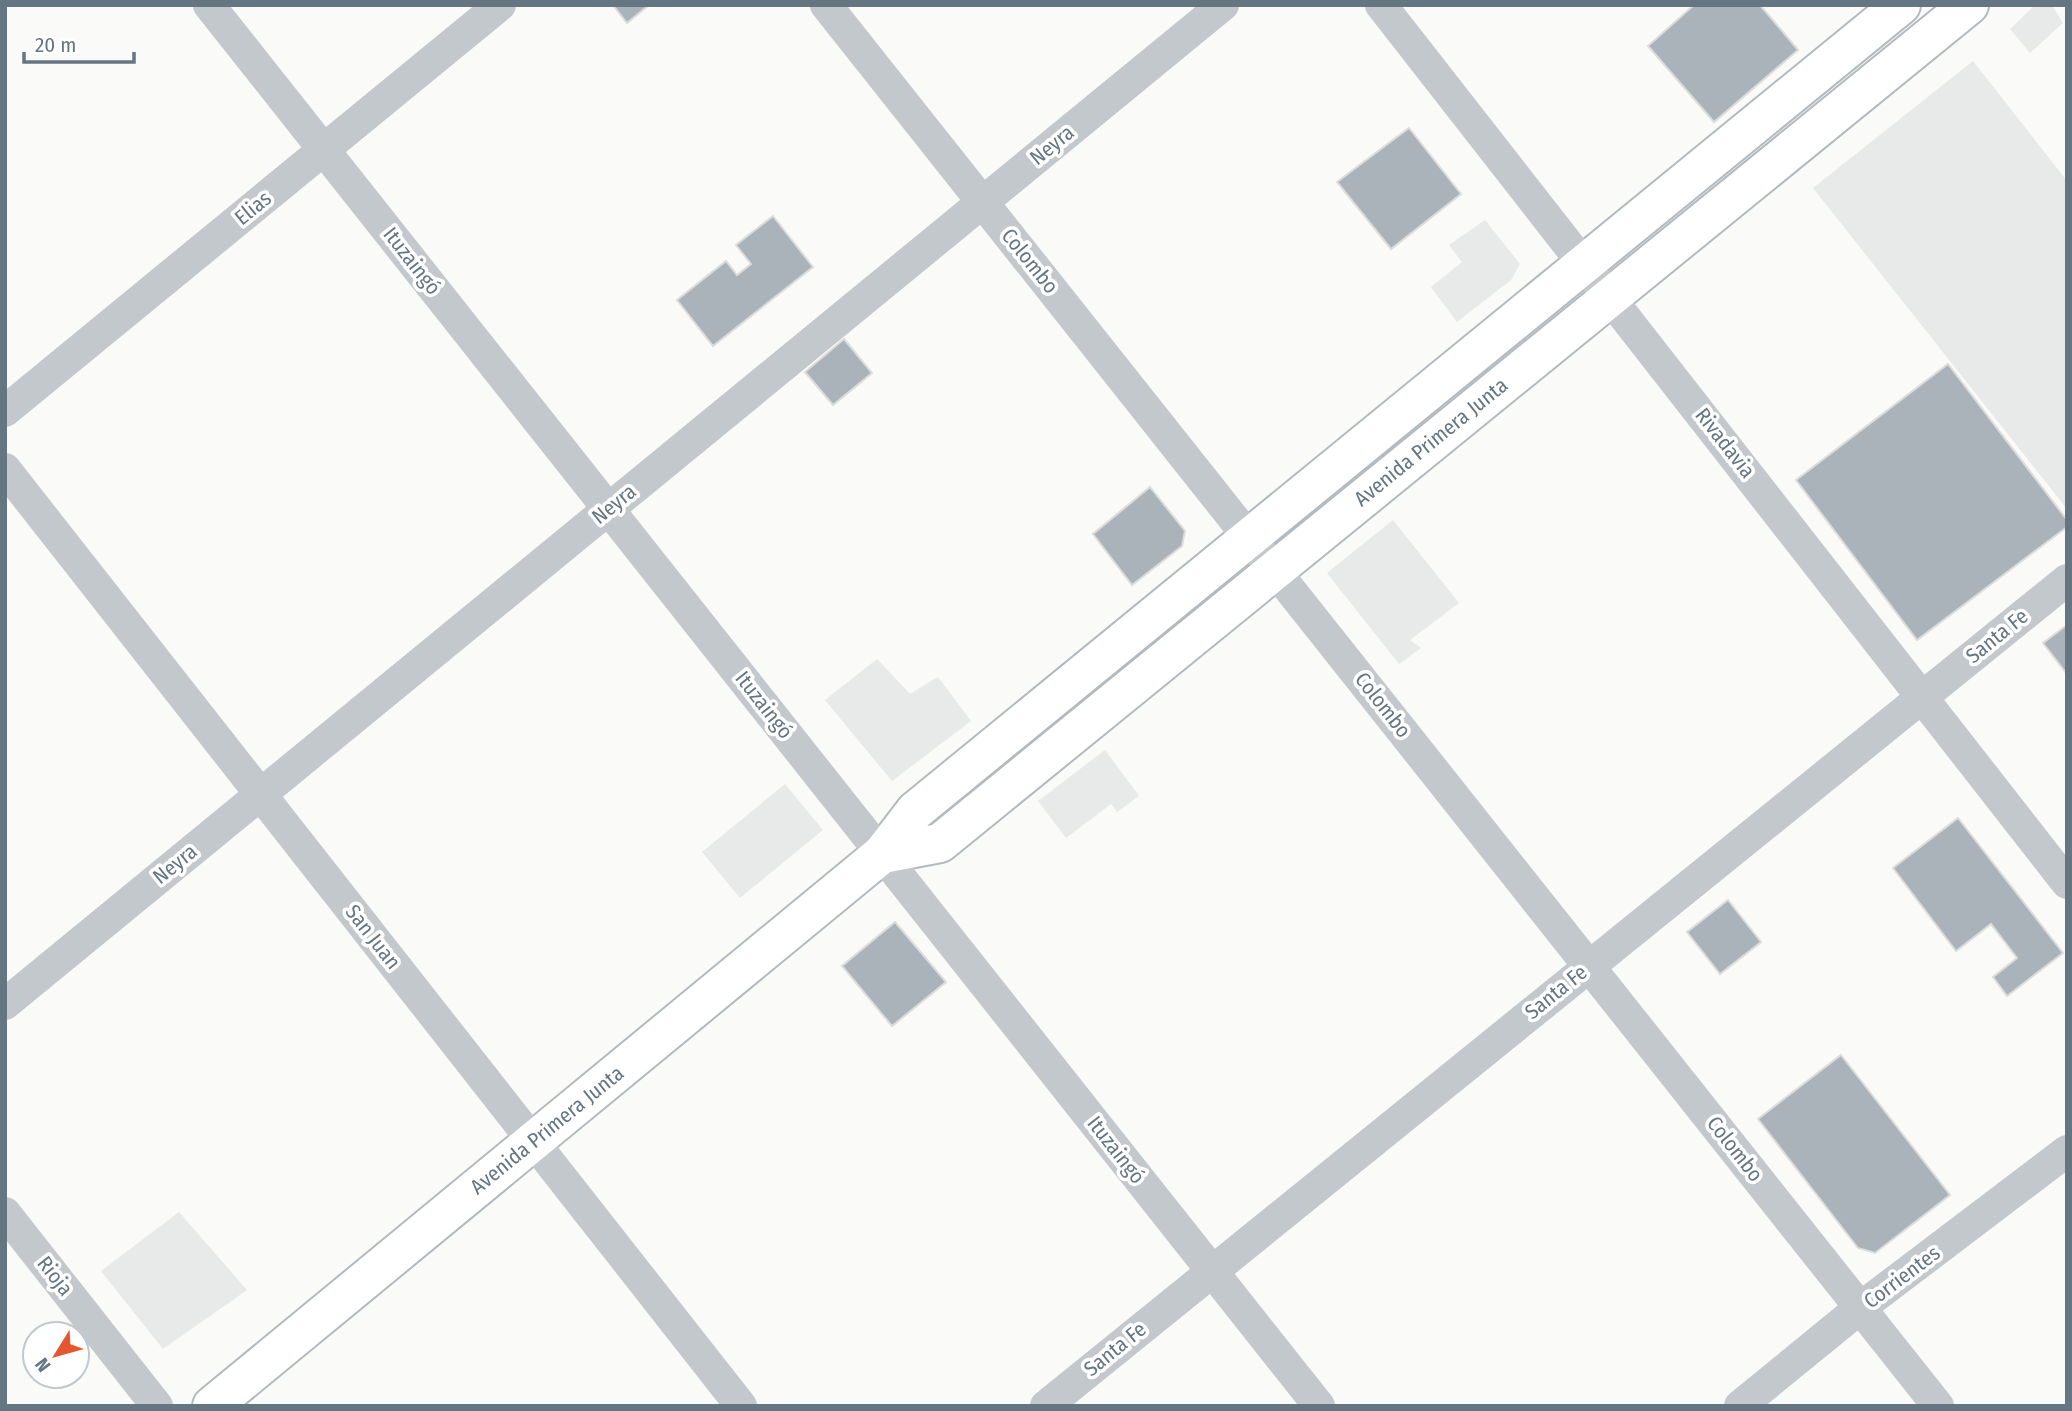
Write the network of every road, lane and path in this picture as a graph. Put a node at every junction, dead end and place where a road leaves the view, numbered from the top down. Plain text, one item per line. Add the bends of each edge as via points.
1 (209, 5) edge
2 (500, 5) edge
3 (826, 5) edge
4 (1223, 5) edge
5 (1381, 5) edge
6 (1901, 5) edge
7 (1969, 5) edge
8 (324, 150) junction
9 (983, 202) junction
10 (1585, 264) junction
11 (1610, 296) junction
12 (5, 411) edge
13 (5, 469) edge
14 (608, 509) junction
15 (1250, 537) junction
16 (1276, 569) junction
17 (2067, 580) edge
18 (1922, 697) junction
19 (261, 794) junction
20 (882, 854) junction
21 (2067, 883) edge
22 (1589, 965) junction
23 (5, 1004) edge
24 (534, 1142) junction
25 (2067, 1151) edge
26 (5, 1213) edge
27 (1212, 1270) junction
28 (1860, 1308) junction
29 (157, 1406) edge
30 (212, 1406) edge
31 (741, 1406) edge
32 (1046, 1406) edge
33 (1319, 1406) edge
34 (1740, 1406) edge
35 (1938, 1406) edge

1 - 8 street, Ituzaingó
2 - 8 street, Elias
3 - 9 street, Colombo
4 - 9 street, Neyra
5 - 10 street, Rivadavia
6 - 10 main road, Avenida Primera Junta
7 - 11 main road, Avenida Primera Junta
8 - 12 street, Elias
8 - 14 street, Ituzaingó
9 - 14 street, Neyra
9 - 15 street, Colombo
10 - 11 street, Rivadavia
10 - 15 main road, Avenida Primera Junta
11 - 16 main road, Avenida Primera Junta
11 - 18 street, Rivadavia
13 - 19 street, San Juan
14 - 19 street, Neyra
14 - 20 street, Ituzaingó
15 - 16 street, Colombo
15 - 20 main road, Avenida Primera Junta via 915,811
16 - 20 main road, Avenida Primera Junta via 940,843
16 - 22 street, Colombo
17 - 18 street, Santa Fe
18 - 21 street, Rivadavia
18 - 22 street, Santa Fe
19 - 23 street, Neyra
19 - 24 street, San Juan
20 - 24 main road, Avenida Primera Junta
20 - 27 street, Ituzaingó
22 - 27 street, Santa Fe
22 - 28 street, Colombo
24 - 30 main road, Avenida Primera Junta
24 - 31 street, San Juan
25 - 28 street, Corrientes
26 - 29 street, Rioja
27 - 32 street, Santa Fe
27 - 33 street, Ituzaingó
28 - 34 street, Corrientes
28 - 35 street, Colombo

